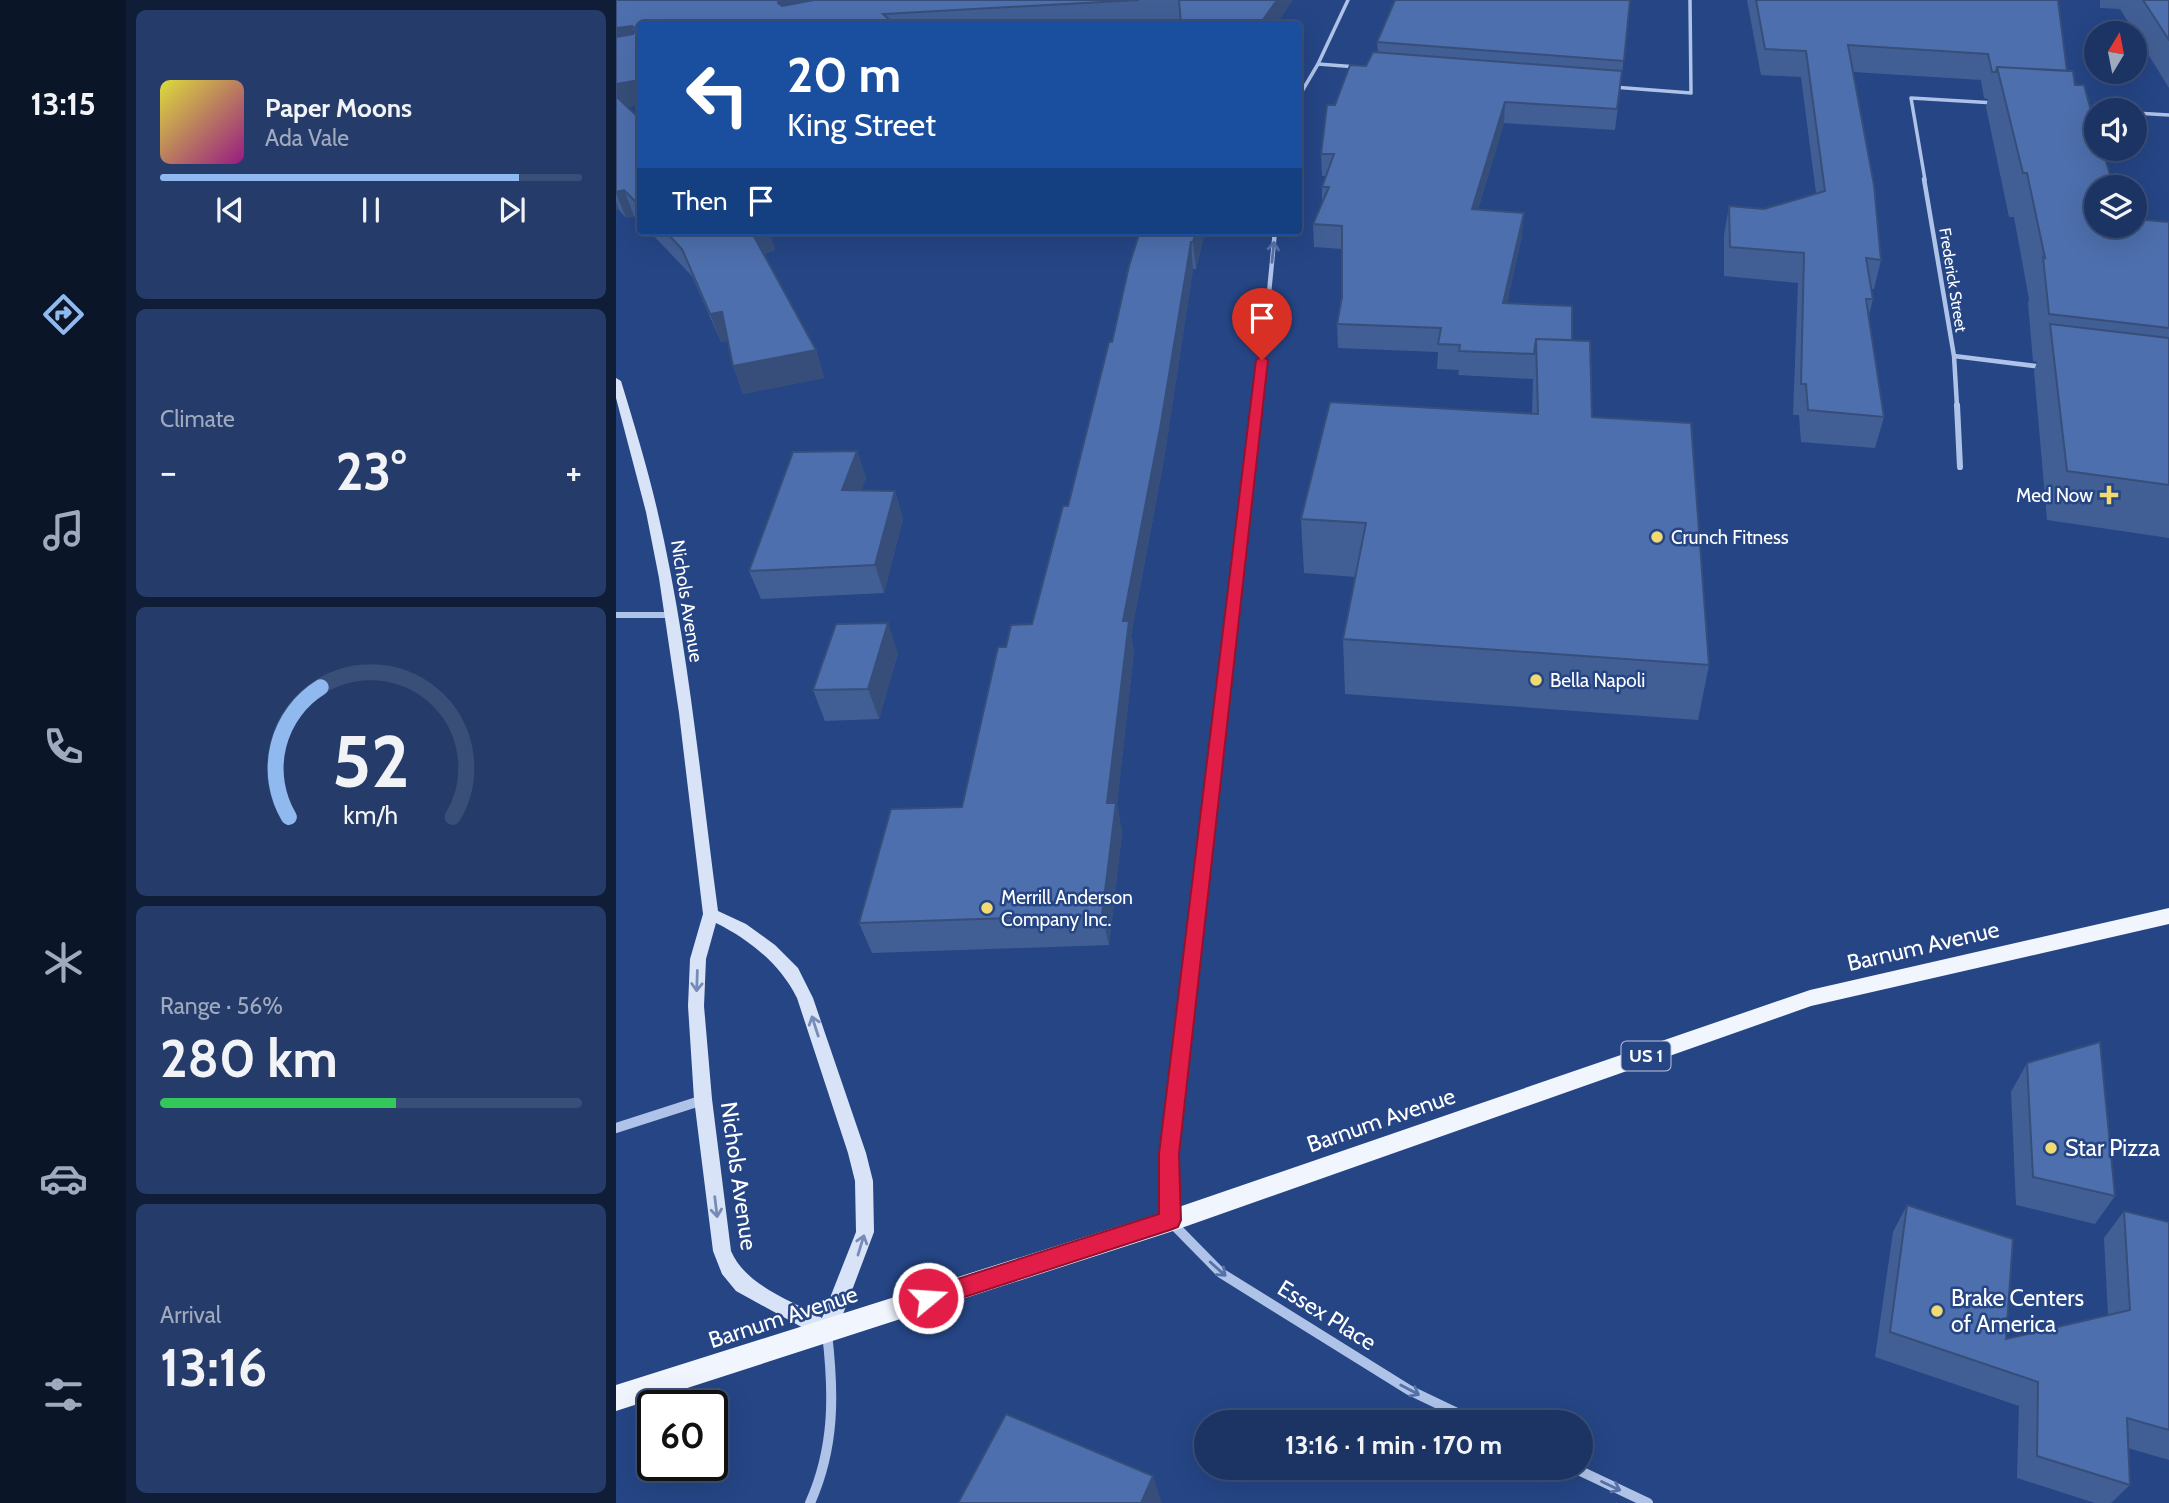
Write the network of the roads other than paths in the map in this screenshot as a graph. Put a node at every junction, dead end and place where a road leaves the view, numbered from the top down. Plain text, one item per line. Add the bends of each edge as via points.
1 (1348, 0) edge
2 (1690, 0) edge
3 (1318, 64) junction
4 (1359, 67) edge
5 (1608, 86) edge
6 (1302, 91) edge
7 (2004, 104) edge
8 (2147, 114) edge
9 (2169, 115) edge
10 (1275, 235) edge
11 (1954, 356) junction
12 (2048, 368) edge
13 (616, 381) edge
14 (1960, 467) dead end
15 (616, 615) edge
16 (671, 615) junction
17 (710, 914) junction
18 (2169, 916) edge
19 (703, 1099) junction
20 (616, 1128) edge
21 (1170, 1220) junction
22 (827, 1331) junction
23 (616, 1398) edge
24 (1451, 1410) edge
25 (1593, 1477) edge
26 (810, 1503) edge
27 (1648, 1503) edge

1 - 3 street
2 - 5 street via 1691,93
3 - 4 street
3 - 6 street
7 - 11 street, Frederick Street via 1910,98
8 - 9 street
21 -> 10 street via 1169,1154 1255,437
11 - 12 street
11 - 14 street, Frederick Street
13 - 16 main road, Nichols Avenue via 648,500
15 - 16 street
16 - 17 main road, Nichols Avenue
17 -> 19 main road, Nichols Avenue via 698,959 696,1006
22 -> 17 main road via 865,1232 864,1181 857,1153 805,998 792,974 740,928
18 - 21 main road, Barnum Avenue / US 1 via 1810,998
19 - 20 street
19 -> 22 main road, Nichols Avenue via 718,1228 729,1268 743,1284
21 - 22 main road, Barnum Avenue / US 1
21 -> 24 street, Essex Place via 1221,1273 1241,1287 1409,1390
22 - 23 main road, Barnum Avenue / US 1
22 - 26 street via 834,1418 818,1489
25 -> 27 street

